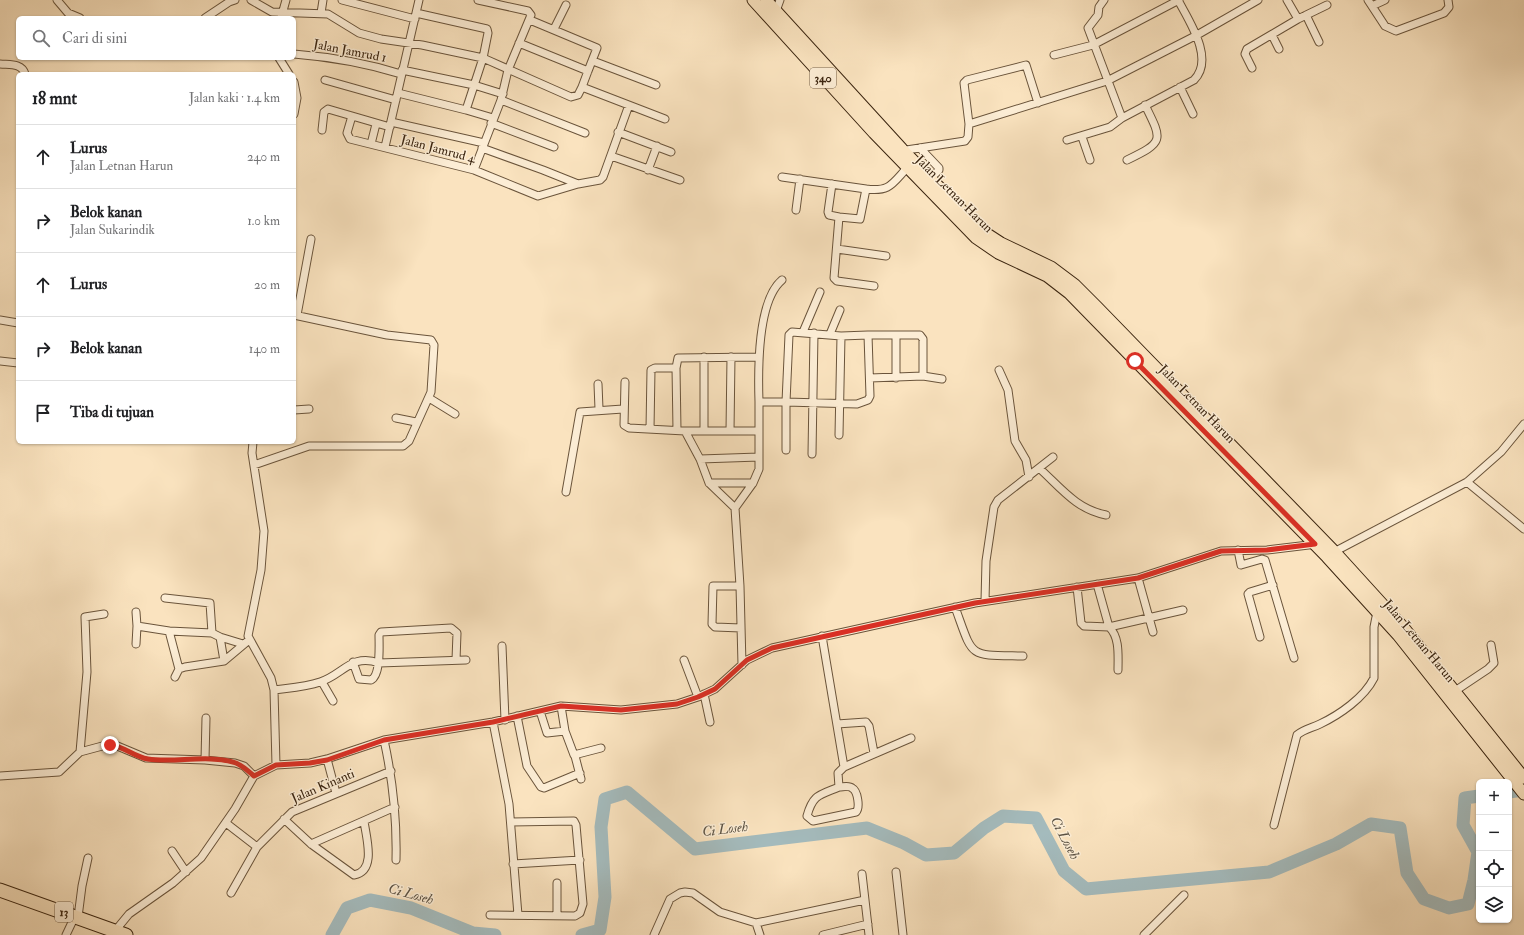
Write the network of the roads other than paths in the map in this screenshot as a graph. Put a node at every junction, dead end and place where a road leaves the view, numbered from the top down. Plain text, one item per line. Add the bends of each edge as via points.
1 (57, 0) edge
2 (235, 0) edge
3 (251, 0) edge
4 (286, 0) edge
5 (323, 0) edge
6 (342, 0) edge
7 (419, 0) edge
8 (478, 0) edge
9 (753, 0) edge
10 (766, 0) edge
11 (780, 0) edge
12 (1104, 0) edge
13 (1178, 0) edge
14 (1258, 0) edge
15 (1287, 0) edge
16 (1385, 0) edge
17 (1448, 0) edge
18 (1370, 3) edge
19 (566, 5) dead end
20 (1327, 5) dead end
21 (320, 13) junction
22 (1306, 15) junction
23 (75, 16) edge
24 (208, 16) edge
25 (281, 16) edge
26 (415, 16) junction
27 (778, 18) junction
28 (1298, 18) junction
29 (530, 20) junction
30 (554, 30) junction
31 (1197, 35) junction
32 (1272, 36) junction
33 (1319, 42) dead end
34 (410, 43) junction
35 (519, 43) junction
36 (1093, 45) junction
37 (1279, 49) dead end
38 (296, 54) edge
39 (1054, 55) dead end
40 (483, 58) junction
41 (280, 60) edge
42 (593, 61) junction
43 (0, 64) edge
44 (1252, 68) dead end
45 (508, 70) junction
46 (588, 71) junction
47 (24, 72) edge
48 (289, 72) edge
49 (402, 72) junction
50 (325, 80) dead end
51 (1107, 81) junction
52 (474, 85) junction
53 (656, 85) dead end
54 (582, 87) junction
55 (1180, 87) junction
56 (296, 93) edge
57 (397, 97) junction
58 (502, 97) junction
59 (296, 103) edge
60 (1038, 103) junction
61 (629, 105) junction
62 (1145, 105) junction
63 (466, 110) junction
64 (1193, 114) dead end
65 (352, 116) junction
66 (1122, 118) junction
67 (665, 119) dead end
68 (492, 121) junction
69 (376, 124) junction
70 (969, 124) junction
71 (391, 125) junction
72 (322, 130) dead end
73 (618, 132) junction
74 (585, 133) dead end
75 (1082, 137) junction
76 (1067, 140) dead end
77 (371, 144) junction
78 (483, 146) junction
79 (657, 146) junction
80 (385, 147) junction
81 (554, 147) dead end
82 (920, 148) junction
83 (671, 152) dead end
84 (899, 152) junction
85 (611, 156) junction
86 (1090, 160) dead end
87 (1127, 160) dead end
88 (907, 168) junction
89 (474, 170) junction
90 (648, 170) junction
91 (782, 177) dead end
92 (931, 178) junction
93 (800, 179) junction
94 (680, 180) dead end
95 (578, 184) junction
96 (832, 184) junction
97 (866, 189) junction
98 (796, 210) dead end
99 (839, 217) junction
100 (311, 239) dead end
101 (836, 249) junction
102 (886, 256) dead end
103 (782, 280) dead end
104 (874, 286) dead end
105 (820, 292) dead end
106 (840, 310) dead end
107 (296, 315) edge
108 (0, 320) edge
109 (16, 323) edge
110 (803, 332) junction
111 (814, 332) junction
112 (830, 334) junction
113 (896, 334) junction
114 (868, 335) junction
115 (841, 336) junction
116 (704, 357) junction
117 (731, 357) junction
118 (758, 357) junction
119 (0, 361) edge
120 (16, 363) edge
121 (676, 368) junction
122 (999, 370) dead end
123 (923, 376) junction
124 (870, 378) junction
125 (896, 378) junction
126 (942, 379) dead end
127 (624, 382) dead end
128 (598, 384) dead end
129 (429, 398) junction
130 (759, 402) junction
131 (786, 402) junction
132 (812, 402) junction
133 (839, 402) junction
134 (308, 409) dead end
135 (599, 409) junction
136 (623, 409) junction
137 (1189, 409) junction
138 (296, 410) edge
139 (455, 414) dead end
140 (396, 418) dead end
141 (416, 422) junction
142 (1524, 424) edge
143 (650, 429) junction
144 (681, 431) junction
145 (704, 431) junction
146 (730, 431) junction
147 (759, 431) junction
148 (840, 435) dead end
149 (253, 444) edge
150 (786, 450) dead end
151 (812, 454) dead end
152 (759, 457) junction
153 (1053, 457) dead end
154 (700, 459) junction
155 (254, 465) junction
156 (1039, 468) junction
157 (1029, 478) junction
158 (1467, 482) junction
159 (709, 483) junction
160 (753, 483) junction
161 (566, 492) dead end
162 (735, 508) junction
163 (1106, 515) dead end
164 (1524, 530) edge
165 (1319, 543) junction
166 (1238, 550) junction
167 (1331, 554) junction
168 (1138, 578) junction
169 (1097, 584) junction
170 (1273, 585) junction
171 (740, 586) junction
172 (1077, 587) junction
173 (165, 598) dead end
174 (985, 601) junction
175 (955, 607) junction
176 (1183, 610) dead end
177 (136, 612) dead end
178 (1377, 612) junction
179 (104, 614) dead end
180 (1150, 618) junction
181 (137, 626) junction
182 (1109, 627) junction
183 (741, 628) junction
184 (169, 631) junction
185 (1154, 632) dead end
186 (212, 633) junction
187 (822, 636) junction
188 (220, 637) junction
189 (1260, 637) dead end
190 (246, 642) junction
191 (136, 644) dead end
192 (1491, 645) dead end
193 (502, 646) dead end
194 (1023, 656) dead end
195 (1294, 658) dead end
196 (456, 660) junction
197 (466, 660) dead end
198 (684, 660) dead end
199 (224, 661) junction
200 (353, 662) junction
201 (379, 663) junction
202 (742, 665) junction
203 (179, 669) junction
204 (1118, 670) dead end
205 (176, 677) dead end
206 (322, 682) junction
207 (274, 690) junction
208 (1455, 691) junction
209 (701, 696) junction
210 (333, 701) dead end
211 (561, 706) junction
212 (540, 711) junction
213 (517, 716) junction
214 (206, 718) dead end
215 (505, 720) junction
216 (493, 722) junction
217 (710, 722) dead end
218 (837, 724) junction
219 (565, 731) junction
220 (911, 738) dead end
221 (384, 740) junction
222 (602, 748) dead end
223 (80, 752) junction
224 (874, 752) junction
225 (575, 756) junction
226 (205, 760) junction
227 (327, 760) junction
228 (276, 765) junction
229 (844, 767) junction
230 (391, 771) junction
231 (0, 776) edge
232 (254, 776) junction
233 (1520, 778) edge
234 (839, 787) junction
235 (336, 793) junction
236 (1524, 794) edge
237 (395, 807) junction
238 (284, 819) junction
239 (364, 821) junction
240 (511, 822) junction
241 (226, 823) junction
242 (1274, 825) dead end
243 (311, 844) junction
244 (258, 847) junction
245 (172, 851) dead end
246 (88, 858) dead end
247 (396, 860) dead end
248 (580, 860) junction
249 (513, 864) junction
250 (186, 872) junction
251 (896, 872) dead end
252 (862, 874) dead end
253 (558, 883) dead end
254 (0, 890) edge
255 (231, 893) dead end
256 (1184, 895) dead end
257 (865, 900) junction
258 (490, 915) dead end
259 (518, 915) junction
260 (557, 916) junction
261 (76, 917) junction
262 (756, 923) junction
263 (868, 924) junction
264 (121, 933) edge
265 (66, 935) edge
266 (654, 935) edge
267 (760, 935) edge
268 (823, 935) edge
269 (869, 935) edge
270 (903, 935) edge
271 (1144, 935) edge

1 - 23 street via 68,13
2 - 24 street
3 - 25 street
4 - 25 street
5 - 21 street
6 - 26 street
7 - 26 street
8 - 29 street via 528,11 531,13
9 - 27 main road, Jalan Letnan Harun / 340
10 - 27 main road, Jalan Letnan Harun / 340
11 - 27 street
12 - 36 street via 1099,7 1098,15 1088,28
13 - 31 street
13 - 36 street
14 - 31 street
15 - 28 street
16 - 18 street
17 - 18 street via 1449,7 1444,13 1396,31 1385,26
19 - 30 street
20 - 22 street
21 - 25 street
21 - 34 street via 334,16 356,32
22 - 28 street
22 - 33 street
26 - 34 street
26 - 40 street via 486,28 488,32
27 - 84 main road, Jalan Letnan Harun / 340
28 - 32 street
29 - 30 street
29 - 35 street
30 - 42 street via 597,48
31 - 51 street
31 - 55 street via 1202,59 1201,71 1194,80
32 - 37 street
32 - 44 street via 1247,49 1245,54
34 - 40 street
34 - 49 street
35 - 45 street
35 - 46 street
36 - 39 street
36 - 51 street
38 - 49 street, Jalan Jamrud 1 via 330,57
40 - 45 street
40 - 52 street
41 - 48 street
42 - 46 street
42 - 53 street
43 - 47 street via 18,65
45 - 54 street via 571,97 578,95
45 - 58 street
46 - 54 street
49 - 52 street, Jalan Jamrud 1
49 - 57 street
50 - 57 street
51 - 60 street
51 - 66 street
52 - 58 street, Jalan Jamrud 1
52 - 63 street
54 - 61 street
55 - 62 street
55 - 64 street
56 - 59 street
57 - 63 street
57 - 71 street
58 - 68 street
58 - 74 street, Jalan Jamrud 1
60 - 70 street
60 - 70 street via 1026,65 967,80 964,83
61 - 67 street
61 - 73 street
62 - 66 street
62 - 87 street via 1158,136 1147,150
63 - 68 street
65 - 69 street
65 - 72 street via 328,109 324,112
65 - 77 street, Jalan Jamrud 4 via 348,136 350,139
66 - 75 street via 1110,127
68 - 78 street
68 - 81 street
69 - 71 street
69 - 77 street
70 - 82 street via 968,138 965,141
71 - 78 street
71 - 80 street
73 - 79 street
73 - 85 street
75 - 76 street
75 - 86 street
77 - 80 street, Jalan Jamrud 4
78 - 89 street
78 - 95 street
79 - 83 street
79 - 90 street
80 - 89 street, Jalan Jamrud 4
82 - 84 street
82 - 92 street via 939,168
84 - 88 main road, Jalan Letnan Harun / 340
84 - 92 main road, Jalan Letnan Harun / 340
85 - 90 street
85 - 95 street via 602,179
88 - 97 street via 886,188
88 - 137 main road, Jalan Letnan Harun / 340 via 976,238 998,253 1047,276 1069,293
89 - 95 street, Jalan Jamrud 4 via 541,196
90 - 94 street
91 - 93 street
92 - 137 main road, Jalan Letnan Harun / 340 via 981,230 1001,243 1051,267 1074,284
93 - 96 street
93 - 98 street
96 - 97 street
96 - 99 street via 828,214
97 - 99 street via 862,218
99 - 101 street
100 - 107 street
101 - 102 street
101 - 104 street via 836,280
103 - 118 street via 773,289 769,300
105 - 110 street
106 - 112 street
107 - 129 street via 387,335 431,340 434,344
108 - 109 street
110 - 111 street
110 - 131 street via 792,332 789,335
111 - 112 street
111 - 132 street
112 - 115 street
113 - 114 street
113 - 123 street via 922,337
113 - 125 street
114 - 115 street
114 - 124 street
115 - 133 street
116 - 117 street
116 - 121 street via 678,358
116 - 145 street
117 - 118 street
117 - 146 street
118 - 130 street
119 - 120 street
121 - 143 street via 652,370
121 - 144 street
122 - 157 street via 1008,390 1015,441 1026,460
123 - 125 street
123 - 126 street
124 - 125 street
124 - 133 street via 871,391 868,400 858,404
127 - 136 street
128 - 135 street
129 - 139 street
129 - 141 street
130 - 131 street
130 - 147 street
131 - 132 street
131 - 150 street
132 - 133 street
132 - 151 street
133 - 148 street
134 - 138 street
135 - 136 street
135 - 161 street via 580,412
136 - 143 street via 624,423 627,427
137 - 165 main road, Jalan Letnan Harun / 340
140 - 141 street
141 - 155 street via 409,442 403,446 309,446
142 - 158 street via 1501,452
143 - 144 street
144 - 145 street
144 - 154 street
145 - 146 street
146 - 147 street
147 - 152 street
149 - 155 street
152 - 154 street
152 - 160 street via 759,470
153 - 156 street
154 - 159 street
155 - 190 street via 264,531 261,570
156 - 157 street
156 - 163 street via 1081,506
157 - 174 street via 998,500 994,507 986,561
158 - 164 street
158 - 167 street
159 - 160 street
159 - 162 street
160 - 162 street
162 - 171 street
165 - 166 street via 1267,550
165 - 167 main road, Jalan Letnan Harun / 340
166 - 168 street via 1221,551
166 - 170 street via 1241,564 1262,558 1265,560
167 - 178 main road, Jalan Letnan Harun / 340
167 - 208 main road, Jalan Letnan Harun / 340 via 1404,628
168 - 169 street
168 - 180 street
169 - 172 street
169 - 182 street
170 - 189 street via 1248,594
170 - 195 street
171 - 183 street
171 - 183 street via 713,586 712,624 715,627
172 - 174 street
172 - 182 street via 1082,625
173 - 186 street via 210,603
174 - 175 street
175 - 187 street
175 - 194 street via 968,644 974,652 986,656
176 - 180 street
177 - 181 street
178 - 233 main road, Jalan Letnan Harun / 340
178 - 242 street via 1372,683 1354,702 1297,735
179 - 223 street via 85,617 87,672
180 - 182 street
180 - 185 street
181 - 184 street
181 - 191 street
182 - 204 street via 1114,631 1116,639
183 - 202 street
184 - 186 street
184 - 203 street
186 - 188 street
187 - 202 street via 762,651
187 - 218 street
188 - 190 street
188 - 199 street
190 - 199 street
190 - 207 street via 264,664
192 - 208 street via 1494,664
193 - 215 street
196 - 197 street
196 - 201 street
196 - 201 street via 457,634 451,628 444,628 381,632
198 - 209 street
199 - 203 street
200 - 201 street via 366,660
200 - 201 street via 358,678 363,680 374,678
200 - 206 street
202 - 209 street via 721,685
203 - 205 street
206 - 207 street
206 - 210 street
207 - 228 street
208 - 233 main road, Jalan Letnan Harun / 340
209 - 211 street via 677,704 644,709
209 - 217 street
211 - 212 street
211 - 219 street
212 - 213 street
212 - 219 street via 547,733
213 - 215 street
213 - 225 street via 526,766 541,787 581,776
214 - 226 street
215 - 216 street
216 - 221 street
216 - 240 street
218 - 224 street via 866,722
218 - 229 street
219 - 225 street
220 - 224 street
221 - 227 street
221 - 230 street
222 - 225 street
223 - 226 street via 114,745 146,758
223 - 231 street via 59,772
224 - 229 street
226 - 232 street via 235,763 244,766
227 - 228 street
227 - 235 street
228 - 232 street
229 - 234 street via 838,773
230 - 235 street, Jalan Kinanti
230 - 237 street
232 - 241 street
233 - 236 main road, Jalan Letnan Harun / 340
234 - 234 street via 847,786 855,790 859,808 856,812 813,821 808,818 810,803
235 - 238 street, Jalan Kinanti via 299,808
237 - 239 street
237 - 247 street
238 - 243 street
238 - 244 street, Jalan Kinanti
239 - 243 street
239 - 243 street via 369,861 366,869 360,874 354,875 346,871
240 - 248 street via 574,821
240 - 249 street
241 - 244 street
241 - 250 street via 207,851
244 - 255 street, Jalan Kinanti
245 - 250 street
246 - 261 street
248 - 249 street
248 - 260 street via 582,910 575,916
249 - 259 street
250 - 264 street via 129,914
251 - 270 street
252 - 257 street
253 - 260 street
254 - 261 highway, 13
256 - 271 street
257 - 262 street
257 - 263 street
258 - 259 street
259 - 260 street
261 - 264 highway, 13
261 - 265 street
262 - 266 street via 720,912 693,893 685,892 670,899
262 - 267 street
263 - 268 street
263 - 269 street

